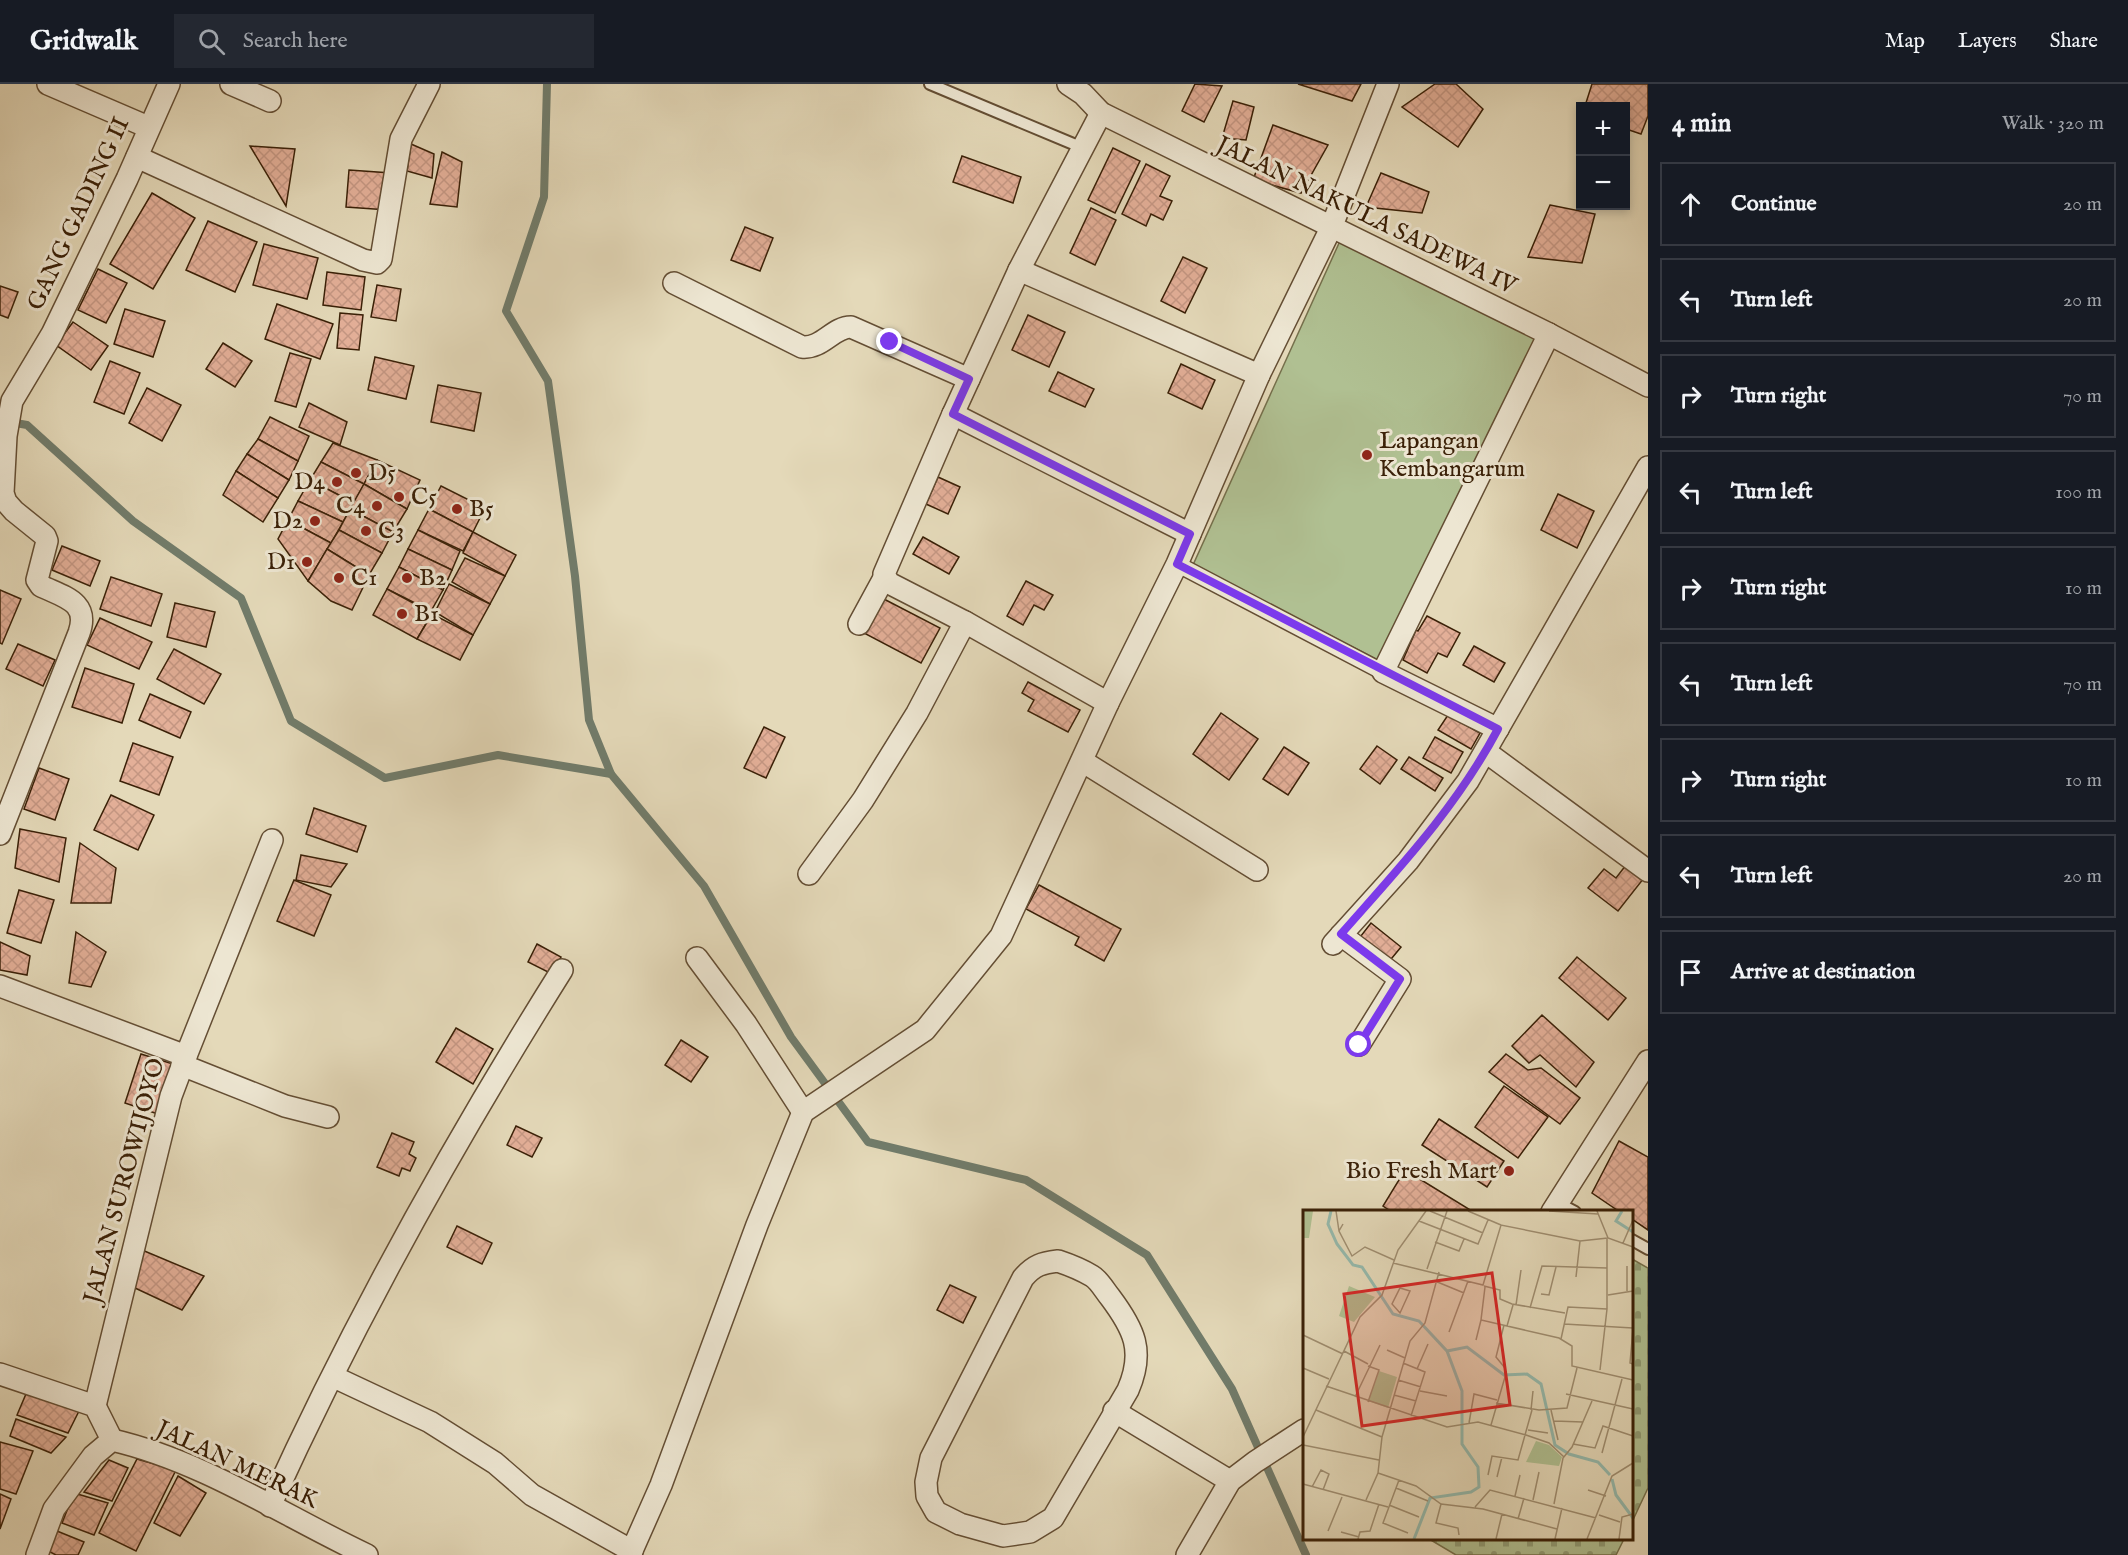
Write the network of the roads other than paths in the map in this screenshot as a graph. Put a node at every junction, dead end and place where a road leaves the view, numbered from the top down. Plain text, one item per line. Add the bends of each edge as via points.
1 (48, 84) edge
2 (168, 84) edge
3 (231, 84) edge
4 (429, 84) edge
5 (930, 84) edge
6 (1388, 84) edge
7 (1080, 87) edge
8 (270, 101) dead end
9 (1101, 113) junction
10 (148, 127) junction
11 (1083, 148) junction
12 (137, 158) junction
13 (1331, 228) junction
14 (1019, 270) junction
15 (674, 283) dead end
16 (1549, 334) junction
17 (1259, 375) junction
18 (969, 379) junction
19 (1648, 386) edge
20 (953, 414) junction
21 (1648, 467) edge
22 (1190, 534) junction
23 (1177, 564) junction
24 (884, 578) junction
25 (965, 622) junction
26 (859, 624) dead end
27 (1383, 672) junction
28 (1108, 703) junction
29 (1498, 729) junction
30 (1486, 752) junction
31 (1082, 761) junction
32 (0, 834) edge
33 (272, 840) dead end
34 (1257, 870) dead end
35 (1648, 871) edge
36 (809, 874) dead end
37 (697, 958) dead end
38 (562, 970) dead end
39 (0, 986) edge
40 (1359, 1045) dead end
41 (184, 1060) junction
42 (1648, 1061) edge
43 (809, 1108) junction
44 (328, 1117) dead end
45 (1562, 1209) edge
46 (1633, 1241) edge
47 (1648, 1249) edge
48 (0, 1374) edge
49 (334, 1377) junction
50 (94, 1406) junction
51 (1114, 1411) junction
52 (1303, 1431) edge
53 (112, 1440) junction
54 (1234, 1478) junction
55 (270, 1506) junction
56 (631, 1553) edge
57 (37, 1555) edge
58 (368, 1555) edge
59 (1187, 1555) edge

1 - 10 street
2 - 10 street, GANG GADING II
3 - 8 street
4 - 12 street via 401,139 381,259 377,263
5 - 11 lane
6 - 13 street
7 - 9 street, JALAN NAKULA SADEWA IV
9 - 11 street
9 - 13 street, JALAN NAKULA SADEWA IV
10 - 12 street, GANG GADING II
11 - 14 street
12 - 32 street, GANG GADING II via 52,334 12,401 3,493 6,502 47,541 37,580 80,607 82,624
13 - 16 street, JALAN NAKULA SADEWA IV
13 - 17 street
14 - 17 street
14 - 18 street
15 - 18 street via 802,347 818,345 851,327
16 - 19 street, JALAN NAKULA SADEWA IV
16 - 27 street
17 - 22 street
18 - 20 street
20 - 22 street
20 - 24 street
21 - 29 street
22 - 23 street
23 - 27 street
23 - 28 street
24 - 25 street
24 - 26 street
25 - 28 street
25 - 36 street via 917,713 863,800
27 - 29 street
28 - 31 street
29 - 30 street
30 - 35 street
30 - 40 street via 1408,861 1337,939 1400,979
31 - 34 street
31 - 43 street via 1001,936 925,1030
33 - 41 street
37 - 43 street
38 - 49 street via 491,1084 384,1277
39 - 41 street, JALAN SUROWIJOYO
41 - 44 street via 285,1106
41 - 50 street, JALAN SUROWIJOYO via 171,1095
42 - 45 street
43 - 56 street via 757,1225 661,1485
46 - 47 lane
48 - 50 street
49 - 55 street
49 - 56 street via 430,1422 495,1463 532,1495
50 - 53 street
51 - 51 street via 1053,1518 1030,1532 1003,1536 960,1524 936,1512 927,1496 932,1458 1032,1267 1059,1261 1094,1277 1129,1324 1137,1347 1137,1370
51 - 54 street
52 - 54 street
53 - 55 street, JALAN MERAK via 208,1474
53 - 57 street via 93,1456 54,1509
54 - 59 street
55 - 58 street, JALAN MERAK

